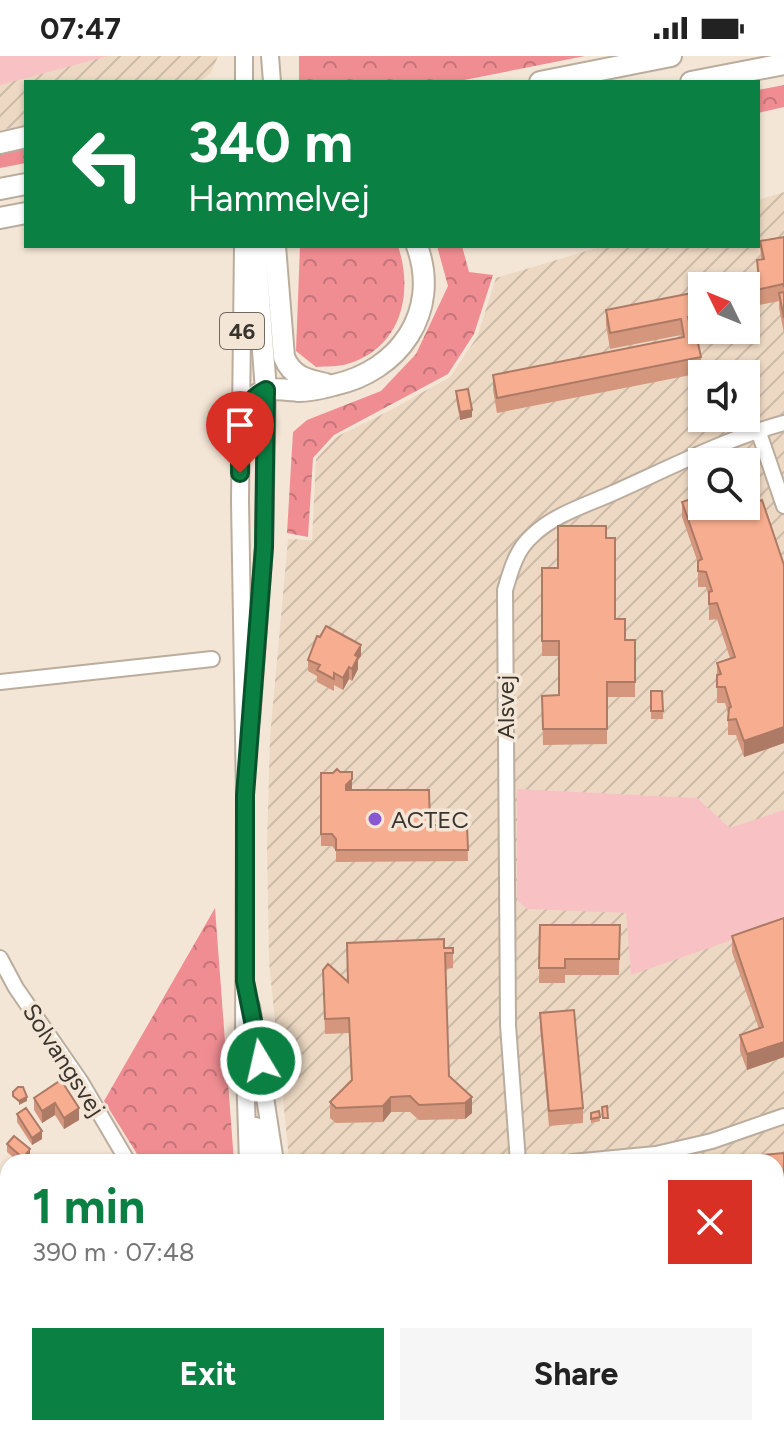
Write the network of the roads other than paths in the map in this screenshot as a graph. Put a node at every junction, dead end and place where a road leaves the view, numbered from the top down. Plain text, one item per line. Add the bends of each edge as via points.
1 (244, 56) edge
2 (273, 56) edge
3 (671, 56) edge
4 (784, 64) edge
5 (244, 80) edge
6 (274, 80) edge
7 (550, 80) edge
8 (701, 80) edge
9 (24, 137) edge
10 (0, 143) edge
11 (24, 184) edge
12 (0, 189) edge
13 (24, 216) edge
14 (0, 220) edge
15 (243, 248) edge
16 (255, 248) edge
17 (275, 248) edge
18 (275, 248) edge
19 (417, 248) edge
20 (334, 386) junction
21 (266, 390) junction
22 (241, 416) junction
23 (784, 423) edge
24 (760, 429) edge
25 (753, 432) edge
26 (759, 432) edge
27 (784, 506) edge
28 (212, 659) dead end
29 (0, 682) edge
30 (245, 795) junction
31 (0, 958) edge
32 (245, 981) junction
33 (244, 1041) junction
34 (784, 1116) edge
35 (123, 1154) edge
36 (248, 1154) edge
37 (259, 1154) edge
38 (274, 1154) edge
39 (517, 1154) edge
40 (656, 1154) edge

1 - 5 main road
2 - 6 main road
3 - 7 highway
4 - 8 highway
9 - 10 highway
11 - 12 highway
13 - 14 highway
15 - 22 main road, 46
16 - 21 highway
17 - 21 main road, 46
18 - 20 highway via 288,367 304,379
19 - 20 highway via 422,302 411,334 370,374
20 - 21 highway
21 - 22 highway
21 - 30 main road, 46 via 264,547
22 - 30 main road, 46
23 - 24 street, Alsvej
25 - 39 street, Alsvej via 556,518 532,535 517,555 505,590 508,1025
26 - 27 street
28 - 29 street
30 - 32 main road, 46
31 - 35 street, Solvangsvej
32 - 33 main road, 46
32 - 38 main road, 46
33 - 36 main road, 46
33 - 37 main road
34 - 40 street

